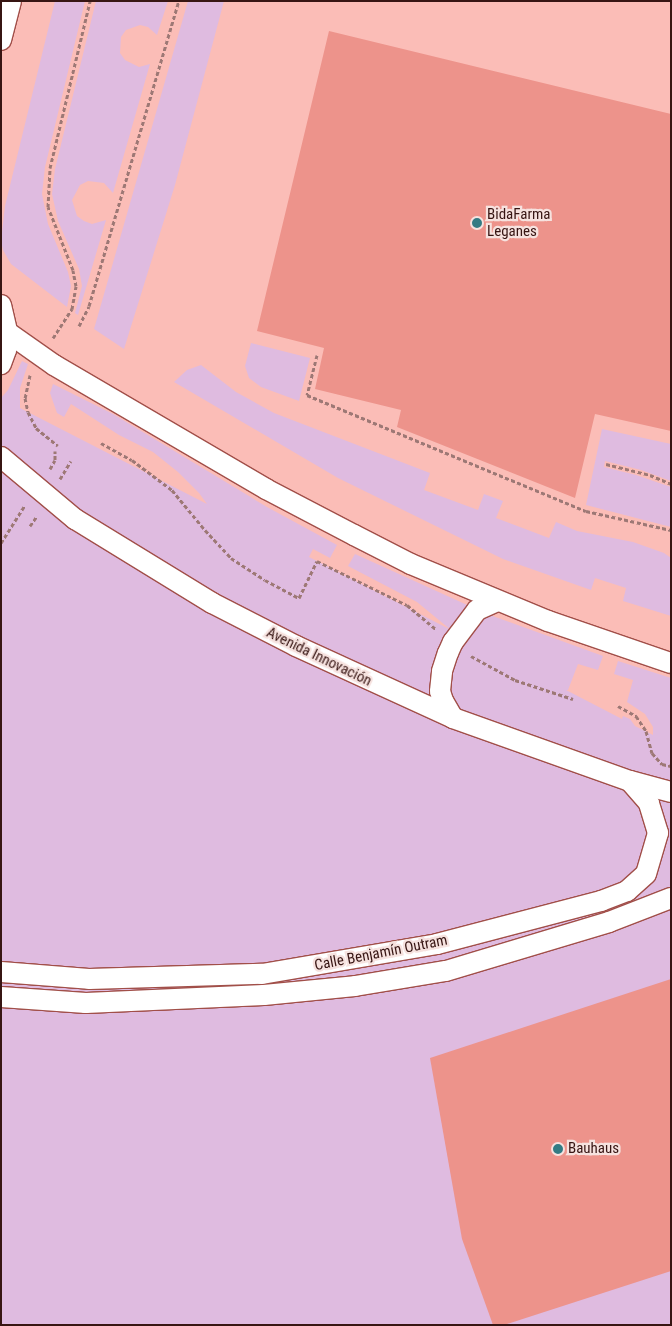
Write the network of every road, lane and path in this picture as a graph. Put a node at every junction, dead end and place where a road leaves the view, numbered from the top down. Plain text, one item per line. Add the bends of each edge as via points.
1 (11, 1) edge
2 (90, 1) edge
3 (178, 1) edge
4 (1, 40) edge
5 (1, 305) edge
6 (79, 326) dead end
7 (7, 332) junction
8 (317, 355) dead end
9 (41, 356) junction
10 (1, 364) edge
11 (101, 444) dead end
12 (58, 446) dead end
13 (1, 457) edge
14 (606, 464) dead end
15 (671, 484) edge
16 (671, 530) edge
17 (352, 577) dead end
18 (497, 601) junction
19 (671, 663) edge
20 (618, 706) dead end
21 (453, 718) junction
22 (671, 766) edge
23 (630, 781) junction
24 (671, 792) edge
25 (671, 898) edge
26 (1, 972) edge
27 (1, 997) edge

1 - 4 street
2 - 9 path via 50,168 47,194 53,222 74,270 76,286 72,309
3 - 6 path via 89,306
5 - 7 street
7 - 9 street
7 - 10 street
8 - 16 path via 307,395 586,511
9 - 12 path via 31,372 25,398 36,428
9 - 18 street via 266,489 411,564
11 - 17 path via 132,460 172,490 231,558 289,593 299,598 317,561
13 - 21 street, Avenida Innovación via 75,519 212,602 306,651
14 - 15 path via 650,474
18 - 19 street
18 - 21 street via 477,610 448,653 440,691
20 - 22 path via 636,716 646,731 652,753 662,764
21 - 23 street, Avenida Innovación
23 - 24 street, Avenida Innovación
23 - 26 street, Calle Benjamín Outram via 649,803 658,833 646,874 627,891 601,901 437,944 262,974 89,979
25 - 27 street, Calle Benjamín Outram via 610,922 446,970 355,986 264,995 86,1003

